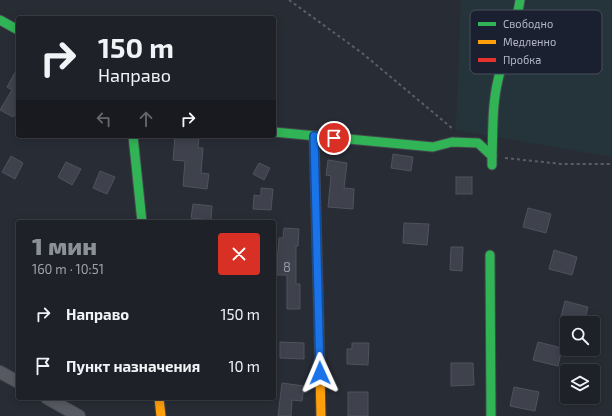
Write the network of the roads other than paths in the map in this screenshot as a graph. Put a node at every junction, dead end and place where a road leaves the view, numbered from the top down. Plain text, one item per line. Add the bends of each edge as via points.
1 (520, 0) edge
2 (519, 10) edge
3 (0, 20) edge
4 (16, 29) edge
5 (499, 74) edge
6 (276, 132) edge
7 (314, 136) junction
8 (133, 138) edge
9 (142, 220) edge
10 (490, 255) dead end
11 (0, 372) edge
12 (16, 381) edge
13 (51, 400) edge
14 (159, 400) edge
15 (79, 416) edge
16 (161, 416) edge
17 (321, 416) edge
18 (491, 416) edge

1 - 2 street
3 - 4 street
5 - 7 street via 494,107 492,161 478,143 452,142 433,147
6 - 7 street
7 - 17 street
8 - 9 street
10 - 18 street
11 - 12 street
13 - 15 street
14 - 16 street

